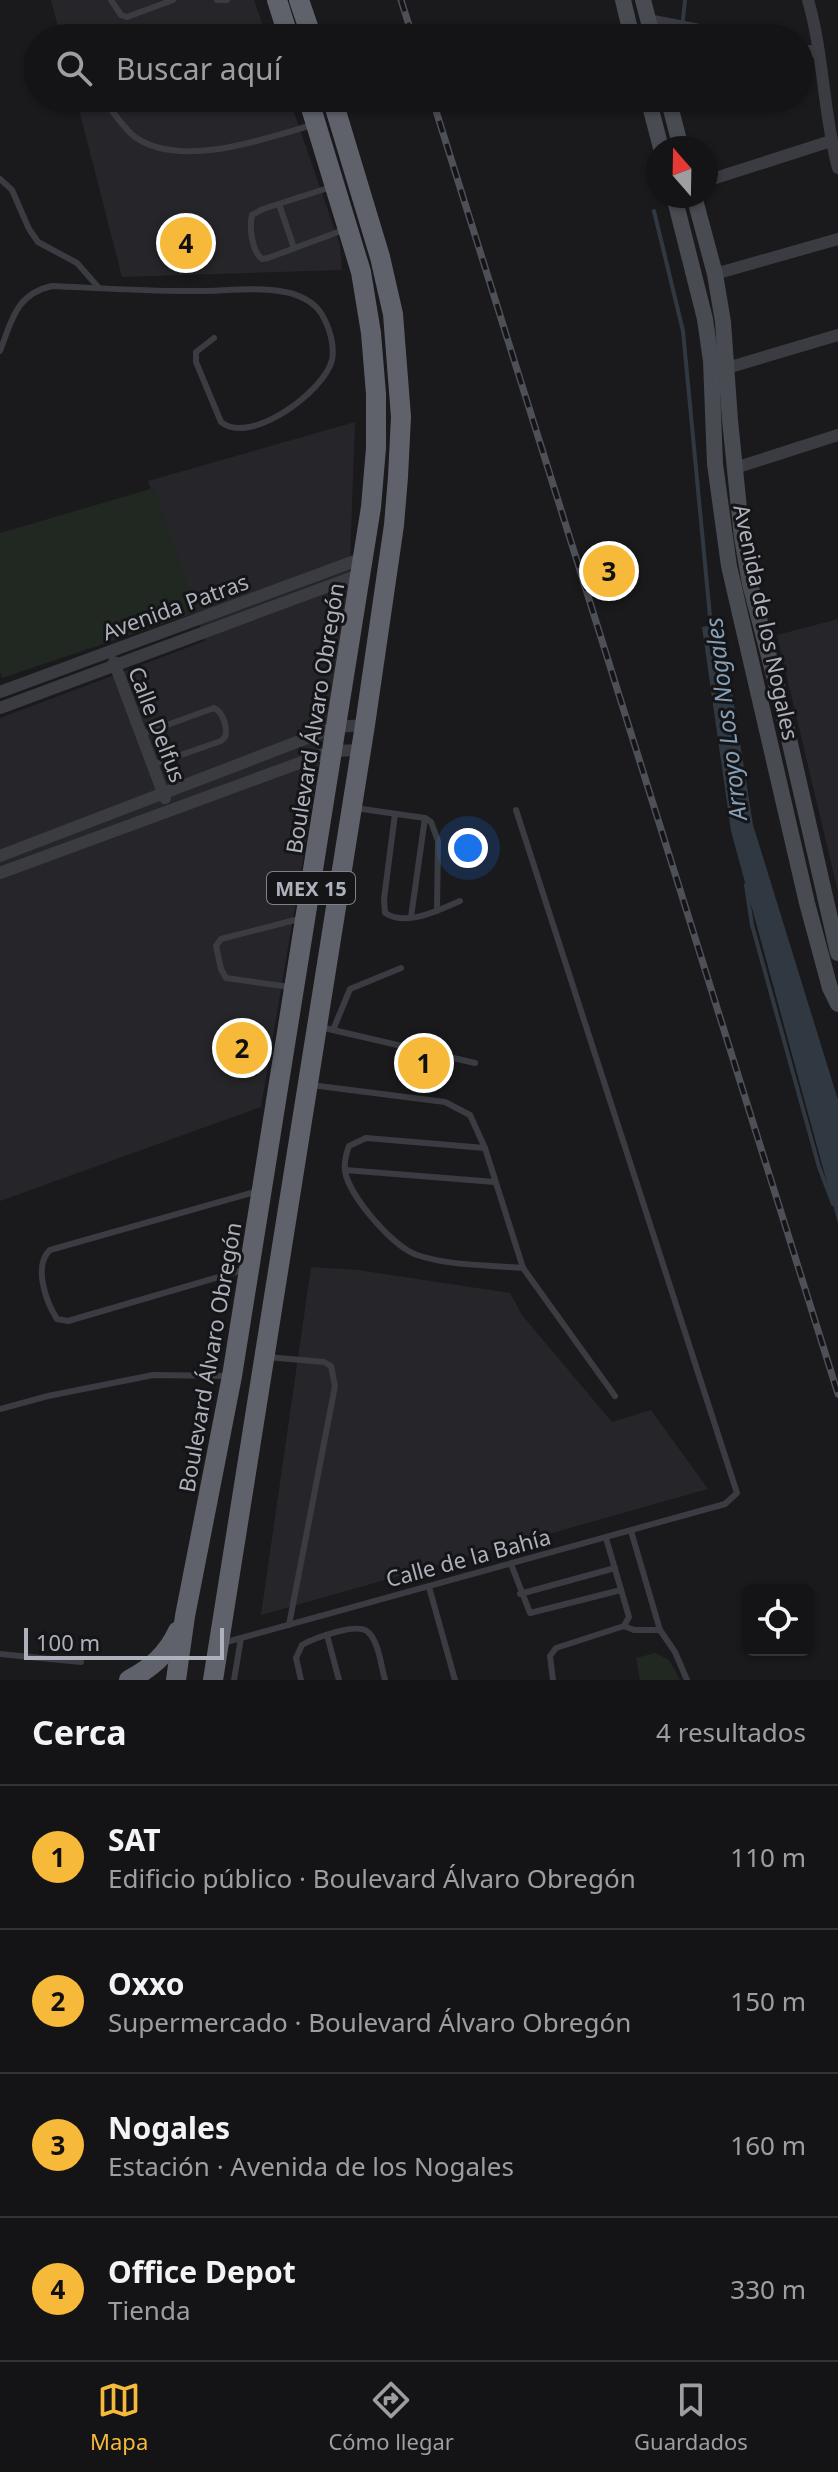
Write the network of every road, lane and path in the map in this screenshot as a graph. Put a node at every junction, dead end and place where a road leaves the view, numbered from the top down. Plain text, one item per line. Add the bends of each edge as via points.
1 (111, 0) edge
2 (173, 0) edge
3 (217, 0) edge
4 (227, 0) edge
5 (277, 0) edge
6 (299, 0) edge
7 (623, 0) edge
8 (643, 0) edge
9 (808, 0) edge
10 (648, 20) junction
11 (285, 24) edge
12 (307, 24) edge
13 (629, 24) edge
14 (649, 24) edge
15 (667, 24) edge
16 (813, 24) edge
17 (814, 31) edge
18 (814, 52) edge
19 (818, 52) junction
20 (114, 112) edge
21 (312, 112) edge
22 (336, 112) edge
23 (652, 112) edge
24 (672, 112) edge
25 (316, 124) junction
26 (658, 136) edge
27 (678, 136) edge
28 (831, 141) junction
29 (838, 168) edge
30 (718, 177) edge
31 (0, 179) edge
32 (334, 186) junction
33 (279, 204) junction
34 (677, 208) edge
35 (697, 208) edge
36 (348, 229) junction
37 (838, 239) edge
38 (294, 248) junction
39 (715, 274) junction
40 (99, 288) junction
41 (838, 335) edge
42 (214, 338) dead end
43 (0, 351) edge
44 (727, 368) junction
45 (838, 435) edge
46 (735, 468) junction
47 (362, 566) junction
48 (110, 651) junction
49 (115, 666) junction
50 (0, 692) edge
51 (0, 708) edge
52 (365, 725) junction
53 (336, 727) junction
54 (141, 735) junction
55 (361, 750) junction
56 (332, 751) junction
57 (152, 765) junction
58 (163, 794) junction
59 (352, 807) junction
60 (169, 810) junction
61 (516, 810) dead end
62 (395, 814) junction
63 (425, 818) junction
64 (0, 856) edge
65 (0, 873) edge
66 (460, 901) dead end
67 (437, 911) junction
68 (307, 917) junction
69 (411, 917) junction
70 (332, 928) junction
71 (838, 953) edge
72 (401, 968) dead end
73 (294, 988) junction
74 (838, 1004) edge
75 (325, 1028) junction
76 (475, 1063) dead end
77 (309, 1076) junction
78 (485, 1148) junction
79 (345, 1170) junction
80 (495, 1182) junction
81 (262, 1190) junction
82 (250, 1268) junction
83 (523, 1268) junction
84 (264, 1357) junction
85 (232, 1376) junction
86 (615, 1396) dead end
87 (0, 1409) edge
88 (631, 1531) junction
89 (606, 1538) junction
90 (511, 1564) junction
91 (615, 1568) junction
92 (429, 1587) junction
93 (621, 1590) junction
94 (520, 1594) junction
95 (185, 1616) junction
96 (289, 1625) junction
97 (624, 1626) junction
98 (660, 1630) junction
99 (327, 1635) junction
100 (241, 1638) junction
101 (219, 1644) junction
102 (0, 1654) edge
103 (81, 1662) dead end
104 (129, 1680) edge
105 (176, 1680) edge
106 (213, 1680) edge
107 (234, 1680) edge
108 (301, 1680) edge
109 (339, 1680) edge
110 (385, 1680) edge
111 (455, 1680) edge
112 (553, 1680) edge
113 (687, 1680) edge

1 - 2 lane via 127,17
3 - 4 lane
5 - 11 highway
6 - 12 highway
7 - 13 main road
8 - 10 main road
9 - 16 street
10 - 14 main road
10 - 15 street
17 - 19 street
18 - 19 street
19 - 28 street
20 - 25 lane via 136,138 183,151 242,145
21 - 25 highway, Boulevard Álvaro Obregón / MEX 15
22 - 52 highway, MEX 15 via 393,314 401,417 394,525
23 - 26 main road
24 - 27 main road
25 - 32 highway, Boulevard Álvaro Obregón / MEX 15
28 - 29 street
28 - 30 street
31 - 40 lane via 12,190 38,242 77,263
32 - 33 lane
32 - 36 highway, Boulevard Álvaro Obregón / MEX 15
33 - 38 lane
33 - 38 lane via 252,215 255,252 262,259
34 - 74 main road, Avenida de los Nogales via 705,319 715,464 729,566 807,903
35 - 39 main road, Avenida de los Nogales
36 - 38 lane
36 - 47 highway, Boulevard Álvaro Obregón / MEX 15 via 361,272 376,394
37 - 39 street
39 - 44 main road, Avenida de los Nogales
40 - 42 lane via 286,292 320,311 334,349 324,379 291,409 229,429 221,422 196,362 196,352
40 - 43 lane via 36,289 22,300
41 - 44 street
44 - 46 main road, Avenida de los Nogales
45 - 46 street
46 - 71 main road, Avenida de los Nogales via 750,584
47 - 48 street, Avenida Patras
47 - 49 street, Avenida Patras
47 - 53 highway, Boulevard Álvaro Obregón / MEX 15
48 - 49 street, Calle Delfus
48 - 50 street, Avenida Patras
49 - 51 street, Avenida Patras
49 - 54 street, Calle Delfus
52 - 53 street
52 - 55 highway, MEX 15
53 - 56 highway, Boulevard Álvaro Obregón / MEX 15
53 - 58 street
54 - 57 street, Calle Delfus
54 - 57 lane via 211,709 220,712 227,731 223,739
55 - 56 street
55 - 59 highway, MEX 15
56 - 60 street
56 - 68 highway, Boulevard Álvaro Obregón / MEX 15
57 - 58 street, Calle Delfus
58 - 60 street, Calle Delfus
58 - 64 street
59 - 62 lane
59 - 70 highway, MEX 15
60 - 65 street
61 - 88 lane, Calle de la Bahía via 736,1485 737,1495 725,1504
62 - 63 lane
62 - 69 lane via 384,908 389,917
63 - 67 lane via 438,841
63 - 69 lane
66 - 67 lane
67 - 69 lane
68 - 73 highway, Boulevard Álvaro Obregón / MEX 15
68 - 73 lane via 226,938 216,946 226,978
70 - 73 highway via 317,961
70 - 75 highway, MEX 15
72 - 75 lane via 350,989
73 - 77 highway via 308,1027
73 - 81 highway, Boulevard Álvaro Obregón / MEX 15
75 - 76 lane
75 - 77 highway, MEX 15
77 - 78 lane via 445,1102 470,1115
77 - 84 highway, MEX 15
78 - 79 lane via 366,1138 349,1146
78 - 80 lane
79 - 80 lane
79 - 83 lane via 369,1213 415,1254
80 - 83 lane
81 - 82 highway, Boulevard Álvaro Obregón / MEX 15
81 - 82 lane via 50,1250 41,1266 50,1309 57,1319 68,1321
82 - 85 highway, Boulevard Álvaro Obregón / MEX 15
83 - 86 lane
84 - 96 lane via 324,1362 335,1374
84 - 101 highway, MEX 15
85 - 87 lane via 153,1375
85 - 95 highway, Boulevard Álvaro Obregón / MEX 15
88 - 89 lane, Calle de la Bahía
88 - 98 lane
89 - 90 lane, Calle de la Bahía
89 - 91 lane
90 - 92 lane, Calle de la Bahía
90 - 94 lane
91 - 93 lane
91 - 94 lane
92 - 96 lane, Calle de la Bahía
92 - 111 lane
93 - 94 lane via 534,1614 526,1610
93 - 97 lane via 629,1617
95 - 104 highway via 166,1653
95 - 105 highway, Boulevard Álvaro Obregón / MEX 15
96 - 100 lane, Calle de la Bahía
97 - 98 lane
97 - 112 lane via 556,1648 550,1656
98 - 113 lane
99 - 108 lane via 297,1651
99 - 109 lane
99 - 110 lane via 355,1628 368,1632
100 - 101 lane, Calle de la Bahía
100 - 107 lane
101 - 106 highway, MEX 15
102 - 103 lane

